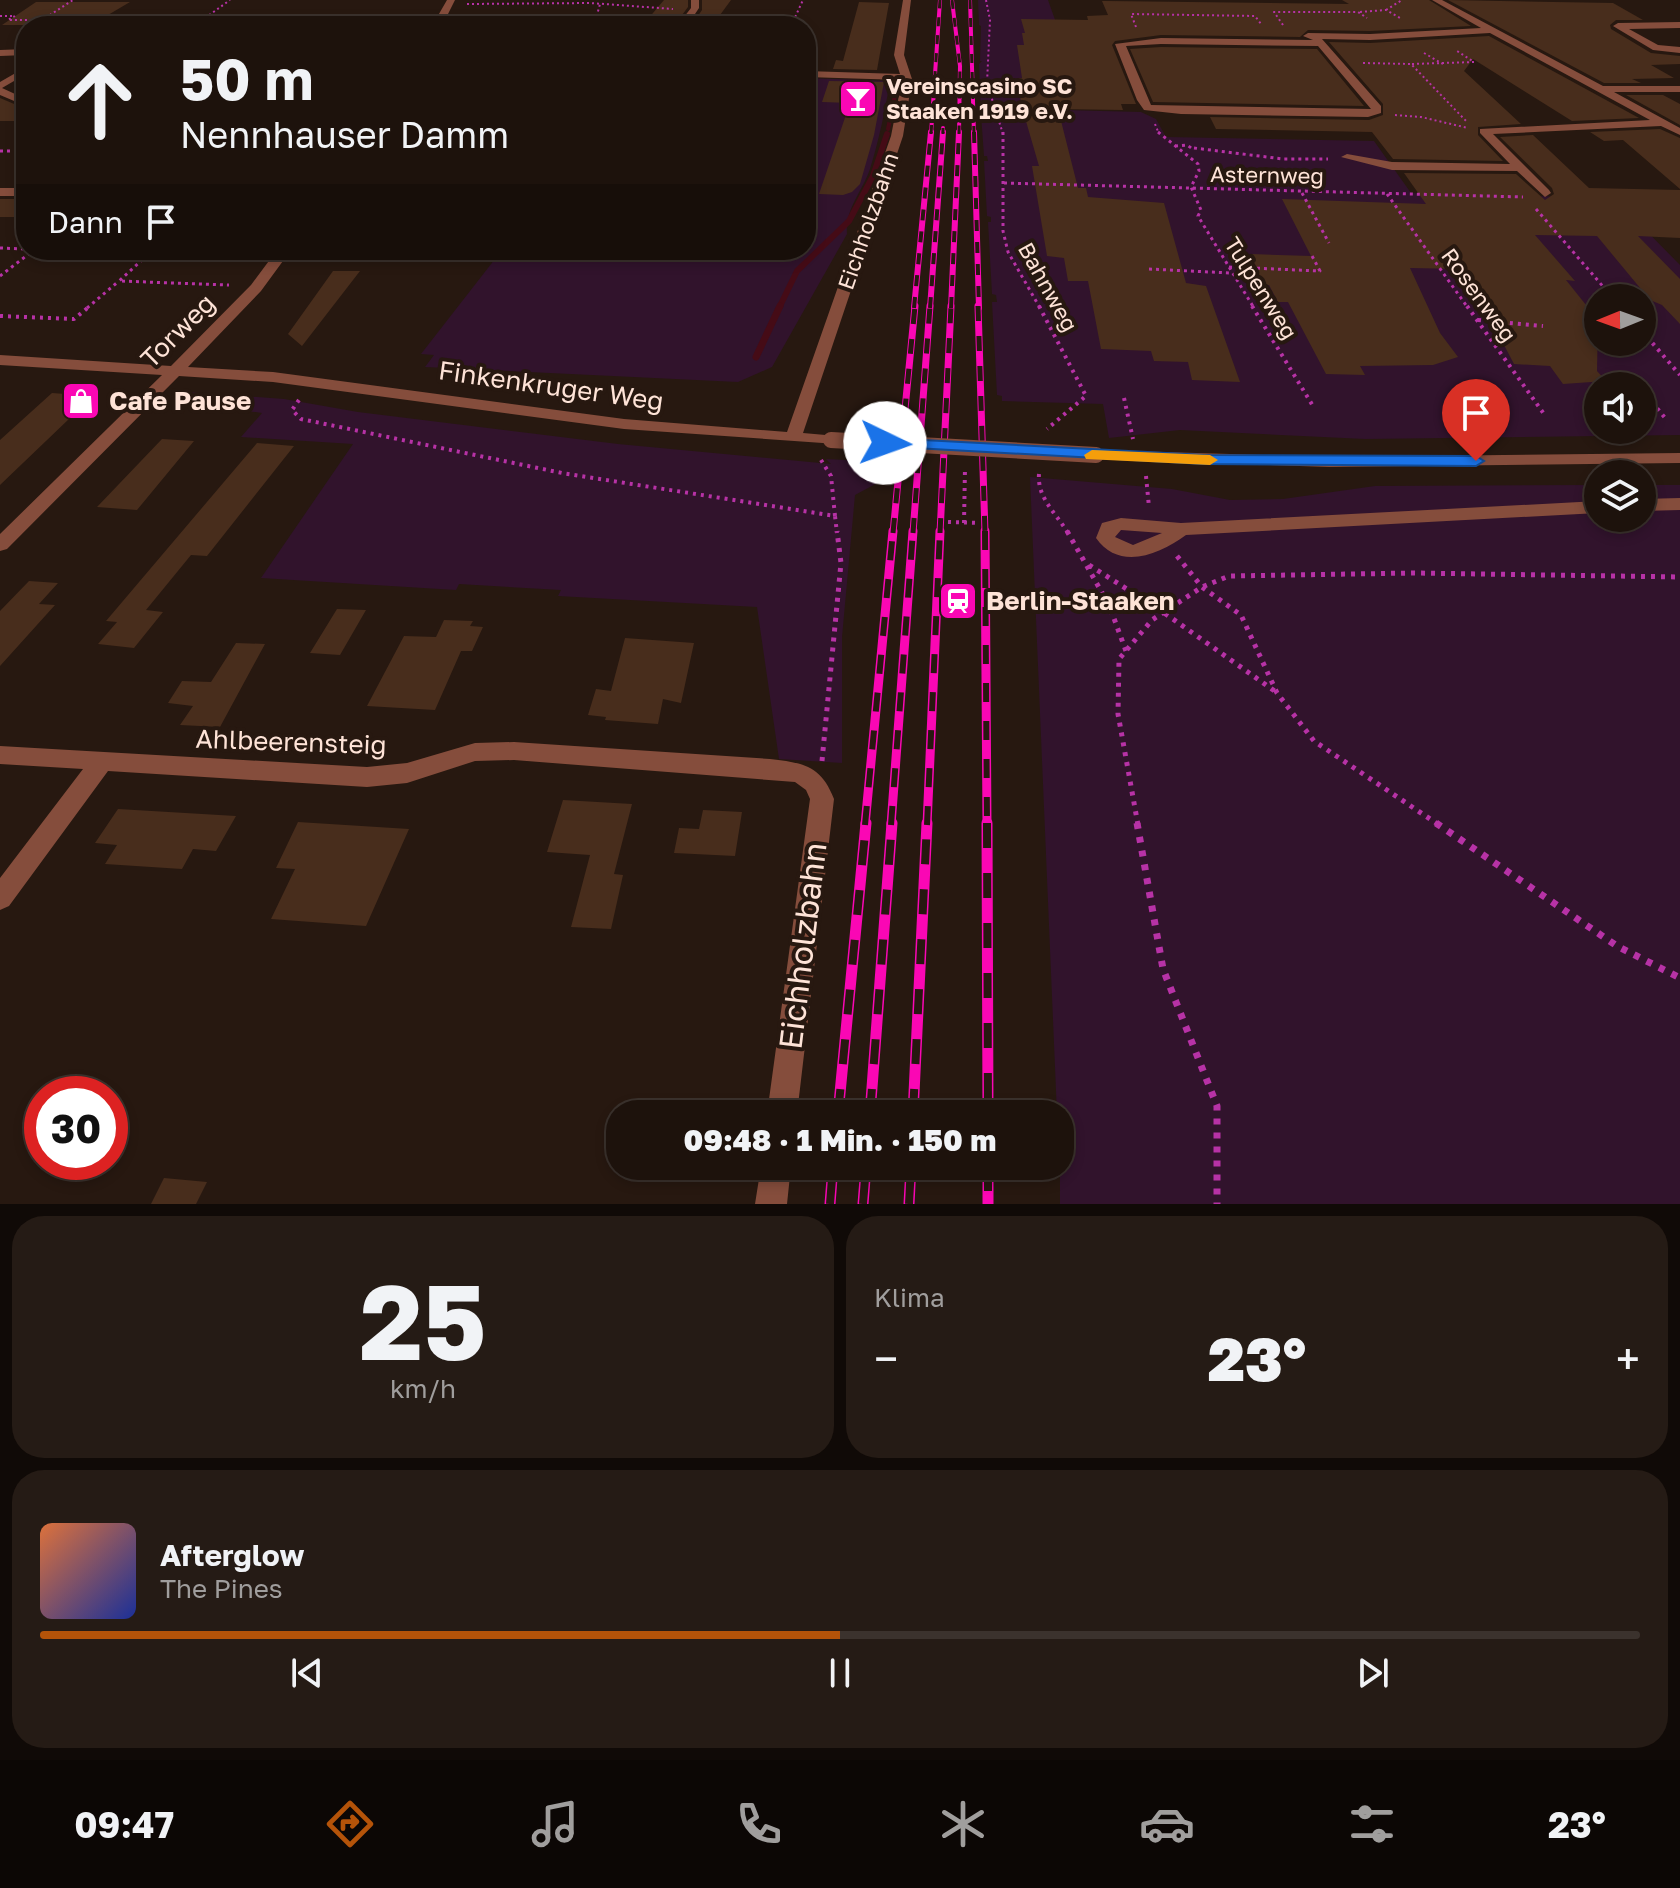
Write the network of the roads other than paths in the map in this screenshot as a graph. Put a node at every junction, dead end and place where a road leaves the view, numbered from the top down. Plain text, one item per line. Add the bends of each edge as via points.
1 (907, 0) edge
2 (1436, 0) edge
3 (1680, 25) edge
4 (1492, 30) junction
5 (1268, 32) road end
6 (1112, 33) dead end
7 (1317, 40) junction
8 (1120, 44) junction
9 (1680, 50) edge
10 (816, 74) edge
11 (905, 77) junction
12 (1601, 89) junction
13 (1680, 89) edge
14 (1663, 123) junction
15 (1680, 132) edge
16 (1347, 157) road end
17 (1520, 168) junction
18 (1545, 193) dead end
19 (277, 260) edge
20 (0, 360) edge
21 (179, 369) junction
22 (793, 437) junction
23 (1680, 458) edge
24 (1680, 504) edge
25 (1656, 505) edge
26 (1584, 508) edge
27 (1170, 531) road end
28 (0, 545) edge
29 (0, 755) edge
30 (102, 762) junction
31 (814, 780) joint
32 (0, 898) edge
33 (784, 1100) edge
34 (774, 1180) edge
35 (771, 1204) edge

1 - 11 street, Eichholzbahn via 899,55
2 - 4 street
3 - 9 street via 1618,26 1656,48
4 - 7 street
4 - 12 street
5 - 7 street
6 - 8 street
7 - 8 street
7 - 8 street via 1377,111 1150,112
10 - 11 street
11 - 22 street, Eichholzbahn via 897,136
12 - 13 street
12 - 14 street
14 - 15 street
14 - 17 street via 1484,131
16 - 17 street via 1392,166
17 - 18 street
19 - 21 street, Torweg
20 - 21 street, Finkenkruger Weg
21 - 22 street, Finkenkruger Weg via 356,386 624,424
21 - 28 street, Torweg
22 - 23 street, Finkenkruger Weg, bridge via 1096,455 1341,462
24 - 25 street
26 - 27 street
29 - 30 street, Ahlbeerensteig
30 - 31 street, Ahlbeerensteig via 367,777 407,773 475,752 514,751 770,768 804,773
30 - 32 street
31 - 33 street, Eichholzbahn via 822,799
34 - 35 street

